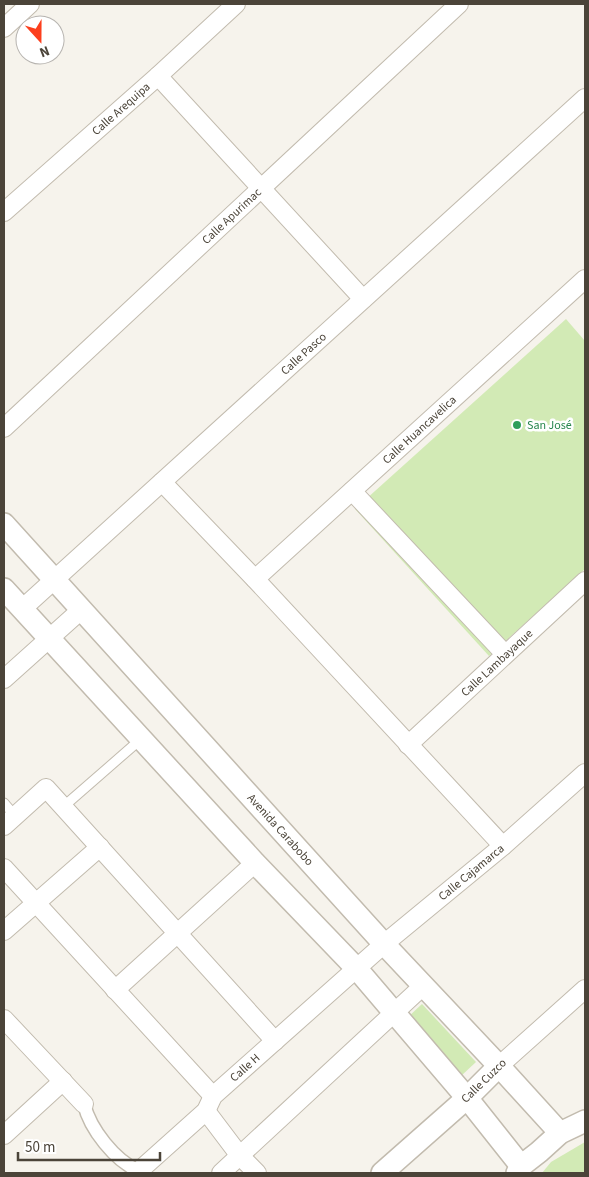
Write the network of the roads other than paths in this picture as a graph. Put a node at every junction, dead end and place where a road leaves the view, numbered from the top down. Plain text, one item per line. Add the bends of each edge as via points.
1 (30, 4) edge
2 (236, 4) edge
3 (459, 4) edge
4 (4, 28) edge
5 (158, 76) junction
6 (585, 98) edge
7 (261, 189) junction
8 (4, 212) edge
9 (585, 279) edge
10 (363, 299) junction
11 (4, 428) edge
12 (162, 482) junction
13 (352, 491) junction
14 (4, 524) edge
15 (54, 579) junction
16 (255, 579) junction
17 (585, 581) edge
18 (4, 589) edge
19 (22, 608) junction
20 (81, 610) junction
21 (49, 638) junction
22 (505, 654) junction
23 (4, 679) edge
24 (142, 739) junction
25 (408, 745) junction
26 (585, 773) edge
27 (63, 807) junction
28 (8, 815) edge
29 (503, 846) junction
30 (100, 847) junction
31 (255, 863) junction
32 (4, 868) edge
33 (35, 903) junction
34 (4, 931) edge
35 (177, 933) junction
36 (384, 944) junction
37 (356, 969) junction
38 (423, 986) junction
39 (585, 989) edge
40 (115, 990) junction
41 (394, 1013) junction
42 (5, 1023) edge
43 (275, 1041) junction
44 (499, 1066) junction
45 (63, 1081) junction
46 (467, 1098) junction
47 (209, 1103) junction
48 (84, 1104) joint
49 (585, 1121) edge
50 (560, 1133) junction
51 (4, 1135) edge
52 (240, 1156) junction
53 (519, 1169) edge
54 (140, 1172) edge
55 (220, 1173) edge
56 (257, 1173) edge
57 (382, 1173) edge

1 - 4 street
2 - 5 street, Calle Arequipa
3 - 7 street, Calle Apurimac
5 - 7 street
5 - 8 street, Calle Arequipa
6 - 10 street, Calle Pasco
7 - 10 street
7 - 11 street, Calle Apurimac
9 - 13 street, Calle Huancavelica
10 - 12 street, Calle Pasco
12 - 15 street, Calle Pasco
12 - 16 street
13 - 16 street, Calle Huancavelica
13 - 22 street
14 - 15 street, Avenida Carabobo
15 - 19 street, Calle Pasco
15 - 20 street, Avenida Carabobo
16 - 25 street
17 - 22 street, Calle Lambayaque
18 - 19 street
19 - 21 street
20 - 21 street
20 - 36 street, Avenida Carabobo
21 - 23 street
21 - 24 street
22 - 25 street, Calle Lambayaque
24 - 27 lane
24 - 31 street
25 - 29 street
26 - 29 street, Calle Cajamarca
27 - 28 street via 46,788
27 - 30 street
29 - 36 street, Calle Cajamarca
30 - 33 street
30 - 35 street
31 - 35 street
31 - 37 street
32 - 33 street
33 - 34 street
33 - 40 street
35 - 40 street
35 - 43 street
36 - 37 street, Calle Cajamarca
36 - 38 street, Avenida Carabobo
37 - 41 street
37 - 43 street, Calle H
38 - 41 street
38 - 44 street, Avenida Carabobo
39 - 44 street, Calle Cuzco
40 - 47 street
41 - 46 street
41 - 52 street
42 - 45 street
43 - 47 street, Calle H
44 - 46 street, Calle Cuzco
44 - 50 street, Avenida Carabobo
45 - 48 street
45 - 51 street
46 - 53 street
46 - 57 street, Calle Cuzco
47 - 52 street
47 - 54 street, Calle H
48 - 54 street via 91,1123 108,1147 128,1166
49 - 50 street
50 - 53 street
52 - 55 street
52 - 56 street

